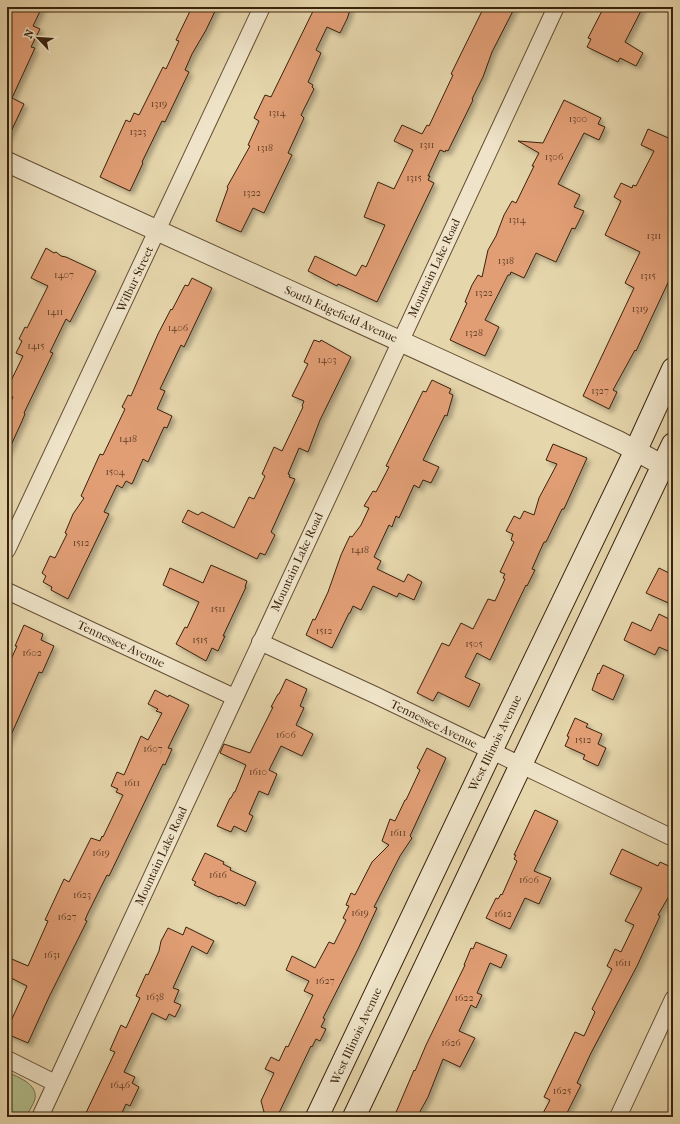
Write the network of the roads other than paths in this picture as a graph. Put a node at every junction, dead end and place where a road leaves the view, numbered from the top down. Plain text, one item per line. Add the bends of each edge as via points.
1 (262, 7) edge
2 (556, 7) edge
3 (7, 162) edge
4 (157, 231) junction
5 (400, 341) junction
6 (673, 369) edge
7 (673, 444) edge
8 (636, 450) junction
9 (668, 468) edge
10 (7, 550) edge
11 (7, 591) edge
12 (260, 642) junction
13 (234, 697) junction
14 (491, 750) junction
15 (520, 765) junction
16 (673, 838) edge
17 (673, 999) edge
18 (357, 1033) junction
19 (388, 1047) junction
20 (7, 1059) edge
21 (56, 1083) junction
22 (40, 1117) edge
23 (317, 1117) edge
24 (354, 1117) edge
25 (618, 1117) edge

1 - 4 street, Wilbur Street
2 - 5 street, Mountain Lake Road
3 - 4 street, South Edgefield Avenue
4 - 5 street, South Edgefield Avenue
4 - 10 street, Wilbur Street
5 - 8 street, South Edgefield Avenue
5 - 12 street, Mountain Lake Road
6 - 8 main road, West Illinois Avenue
7 - 9 main road
8 - 9 street, South Edgefield Avenue
8 - 14 main road, West Illinois Avenue
9 - 15 main road
11 - 13 street, Tennessee Avenue
12 - 13 street, Mountain Lake Road
12 - 14 street, Tennessee Avenue
13 - 21 street, Mountain Lake Road
14 - 15 street, Tennessee Avenue
14 - 18 main road, West Illinois Avenue
15 - 16 street, Tennessee Avenue
15 - 19 main road
17 - 25 street
18 - 19 main road
18 - 23 main road, West Illinois Avenue
19 - 24 main road
20 - 21 street
21 - 22 street, Mountain Lake Road

